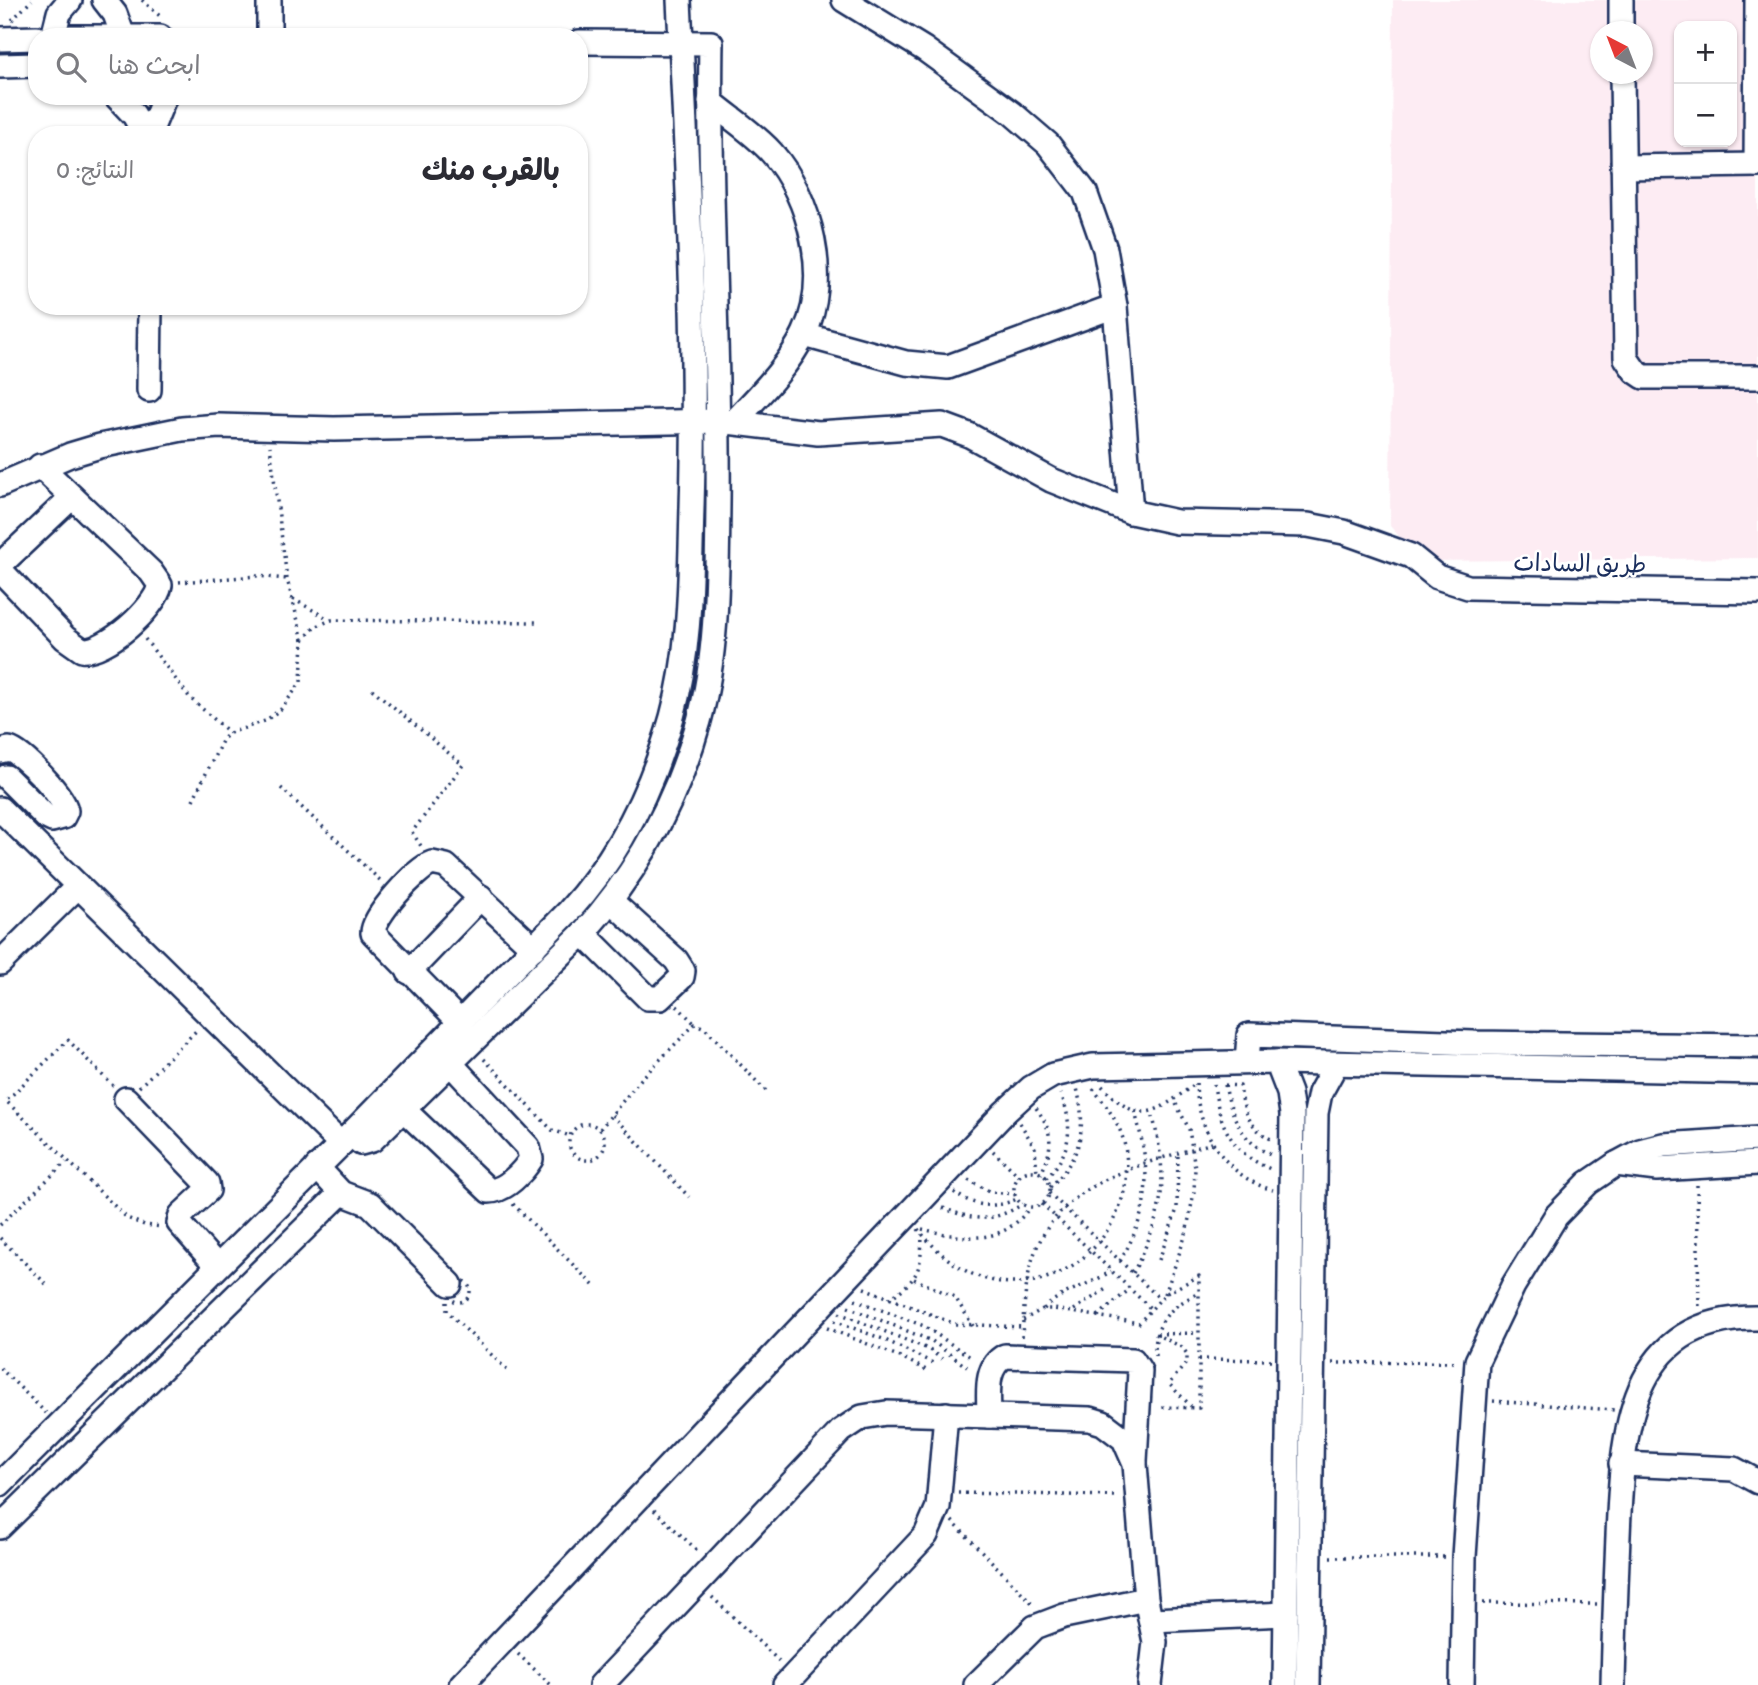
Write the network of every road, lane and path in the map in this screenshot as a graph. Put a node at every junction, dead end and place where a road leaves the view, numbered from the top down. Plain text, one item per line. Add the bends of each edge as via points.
1 (32, 0) edge
2 (70, 0) edge
3 (104, 0) edge
4 (269, 0) edge
5 (679, 0) edge
6 (844, 0) edge
7 (1621, 0) edge
8 (1757, 0) edge
9 (1621, 21) edge
10 (55, 28) edge
11 (120, 28) edge
12 (270, 28) edge
13 (4, 31) edge
14 (28, 36) edge
15 (588, 42) edge
16 (681, 43) junction
17 (28, 65) edge
18 (0, 66) edge
19 (1622, 84) edge
20 (710, 101) junction
21 (125, 105) edge
22 (161, 105) edge
23 (141, 126) edge
24 (151, 126) edge
25 (1757, 165) edge
26 (1623, 167) junction
27 (1115, 306) junction
28 (150, 315) edge
29 (804, 335) junction
30 (1758, 377) edge
31 (149, 390) dead end
32 (727, 422) junction
33 (694, 423) junction
34 (267, 427) junction
35 (40, 466) junction
36 (0, 485) edge
37 (72, 496) junction
38 (1131, 512) junction
39 (0, 567) edge
40 (287, 579) junction
41 (160, 585) junction
42 (1758, 592) edge
43 (293, 598) junction
44 (331, 620) junction
45 (538, 622) dead end
46 (132, 623) junction
47 (303, 640) junction
48 (372, 689) dead end
49 (230, 733) junction
50 (0, 751) edge
51 (6, 777) dead end
52 (281, 788) dead end
53 (193, 800) dead end
54 (0, 809) edge
55 (440, 864) junction
56 (77, 887) junction
57 (396, 896) junction
58 (481, 897) junction
59 (611, 901) junction
60 (583, 933) junction
61 (534, 948) junction
62 (0, 963) edge
63 (409, 972) junction
64 (212, 1015) junction
65 (461, 1023) junction
66 (471, 1044) junction
67 (1758, 1046) edge
68 (1247, 1062) junction
69 (1277, 1062) junction
70 (451, 1064) junction
71 (1336, 1065) junction
72 (1758, 1072) edge
73 (1063, 1073) junction
74 (1109, 1082) dead end
75 (1099, 1083) junction
76 (1184, 1083) dead end
77 (1196, 1083) junction
78 (1214, 1084) junction
79 (1225, 1085) junction
80 (767, 1092) dead end
81 (1023, 1095) junction
82 (126, 1099) junction
83 (1174, 1100) junction
84 (404, 1110) junction
85 (1005, 1112) junction
86 (1135, 1112) junction
87 (1152, 1113) junction
88 (1316, 1113) junction
89 (1292, 1114) junction
90 (612, 1115) junction
91 (600, 1129) junction
92 (570, 1136) junction
93 (979, 1138) junction
94 (346, 1139) junction
95 (1758, 1139) edge
96 (1212, 1143) junction
97 (1192, 1149) junction
98 (1178, 1153) junction
99 (1163, 1158) junction
100 (66, 1162) junction
101 (1147, 1163) junction
102 (1758, 1163) edge
103 (1616, 1164) junction
104 (317, 1167) junction
105 (1697, 1167) junction
106 (1127, 1169) junction
107 (1291, 1170) junction
108 (948, 1172) junction
109 (1039, 1173) junction
110 (1019, 1176) junction
111 (1046, 1178) junction
112 (1050, 1186) junction
113 (499, 1190) junction
114 (341, 1193) junction
115 (1049, 1193) junction
116 (689, 1196) dead end
117 (1016, 1197) junction
118 (1023, 1204) junction
119 (1042, 1204) junction
120 (1030, 1207) junction
121 (1065, 1208) junction
122 (915, 1214) junction
123 (1056, 1218) junction
124 (0, 1225) edge
125 (181, 1228) junction
126 (922, 1234) junction
127 (0, 1238) edge
128 (1100, 1242) junction
129 (1091, 1252) junction
130 (1159, 1260) dead end
131 (1119, 1261) junction
132 (218, 1266) junction
133 (1111, 1271) junction
134 (1133, 1273) junction
135 (914, 1279) junction
136 (1027, 1282) junction
137 (594, 1286) dead end
138 (49, 1287) dead end
139 (1105, 1289) dead end
140 (1130, 1289) junction
141 (451, 1291) joint
142 (1199, 1293) junction
143 (1165, 1294) junction
144 (889, 1299) junction
145 (1160, 1299) junction
146 (825, 1302) junction
147 (1043, 1309) junction
148 (1151, 1310) junction
149 (1072, 1311) junction
150 (1098, 1316) junction
151 (1758, 1318) edge
152 (1023, 1320) junction
153 (973, 1326) junction
154 (1699, 1326) junction
155 (1023, 1327) junction
156 (1199, 1333) junction
157 (1155, 1334) junction
158 (1021, 1356) junction
159 (972, 1358) dead end
160 (942, 1359) dead end
161 (1199, 1359) junction
162 (1289, 1360) junction
163 (1155, 1361) dead end
164 (1477, 1361) junction
165 (1312, 1363) junction
166 (935, 1364) dead end
167 (967, 1367) dead end
168 (0, 1368) edge
169 (928, 1371) dead end
170 (509, 1372) dead end
171 (1473, 1400) junction
172 (1150, 1403) junction
173 (1192, 1408) junction
174 (1630, 1411) junction
175 (946, 1414) junction
176 (989, 1416) junction
177 (58, 1426) junction
178 (1135, 1464) junction
179 (1621, 1464) junction
180 (1758, 1482) edge
181 (0, 1484) edge
182 (1138, 1496) junction
183 (640, 1497) junction
184 (939, 1500) junction
185 (0, 1527) edge
186 (1309, 1557) junction
187 (1464, 1557) junction
188 (714, 1566) junction
189 (697, 1583) junction
190 (1463, 1603) junction
191 (1615, 1604) junction
192 (1149, 1609) junction
193 (1286, 1614) junction
194 (1049, 1620) junction
195 (503, 1641) junction
196 (789, 1680) edge
197 (461, 1685) edge
198 (551, 1685) edge
199 (601, 1685) edge
200 (976, 1685) edge
201 (1150, 1685) edge
202 (1285, 1685) edge
203 (1308, 1685) edge
204 (1462, 1685) edge
205 (1613, 1685) edge

1 - 13 path
2 - 10 street via 59,13
3 - 11 street
4 - 12 street
5 - 16 street
6 - 27 street via 924,49 1012,113 1067,165 1096,216
7 - 9 street
8 - 25 street
13 - 14 street
15 - 16 street
16 - 20 street via 711,43
16 - 33 street via 690,191
17 - 18 street
19 - 26 street
20 - 29 street via 771,151 798,195 813,237 817,283
20 - 32 street
21 - 23 street
22 - 24 street
25 - 26 street
26 - 30 street via 1626,358 1644,377
27 - 29 street via 948,367 906,363
27 - 38 street
28 - 31 street
29 - 32 street via 783,365
32 - 33 street, طريق السادات
32 - 38 street, طريق السادات via 818,433 942,425 1051,480
32 - 59 street via 715,625 699,720 673,795
33 - 34 street, طريق السادات
33 - 61 street via 687,624 669,727 649,783 613,854 590,888
34 - 35 street, طريق السادات via 182,429 100,446
34 - 40 path
35 - 36 street, طريق السادات
35 - 37 street
37 - 39 street
37 - 41 street
38 - 42 street, طريق السادات via 1177,522 1308,525 1412,556 1437,577 1468,587
39 - 46 street via 65,638 82,650 103,646
40 - 41 path via 234,576
40 - 43 path
41 - 46 street via 155,600
43 - 44 path
43 - 47 path
44 - 45 path
44 - 47 path via 315,627
46 - 49 path via 190,698
47 - 49 path via 300,682 294,694 265,721
48 - 55 path via 463,765 412,832
49 - 53 path via 216,750
50 - 51 street via 9,749 21,755 62,800 63,817 52,820
52 - 57 path
54 - 56 street
55 - 57 street via 426,865
55 - 58 street
56 - 62 street
56 - 64 street
57 - 63 street via 376,918 373,933
58 - 61 street
58 - 63 street
59 - 60 street
59 - 60 street via 677,960 682,976 660,998 648,998
60 - 66 street
61 - 65 street
63 - 65 street
64 - 82 path
64 - 94 street
65 - 94 street
66 - 70 street
66 - 92 path via 552,1130
67 - 68 street via 1249,1035
68 - 69 street
68 - 73 street via 1093,1066
69 - 71 street
69 - 89 street
70 - 84 street
70 - 113 street via 531,1153 527,1165
71 - 72 street
71 - 88 street via 1320,1093
73 - 81 street
73 - 111 path via 1070,1130 1065,1153
73 - 112 path via 1080,1099 1079,1144 1068,1168
74 - 75 path
75 - 86 path
75 - 106 path via 1089,1083 1120,1132
76 - 77 path
77 - 78 path
77 - 83 path
77 - 96 path via 1198,1111
78 - 79 path
78 - 107 path via 1217,1108 1232,1143 1261,1165
79 - 107 path via 1230,1107 1245,1135
79 - 107 path via 1240,1086 1246,1116
80 - 90 path via 698,1024 641,1079
81 - 85 street
81 - 109 path via 1043,1118 1051,1138 1050,1155
82 - 100 path via 68,1040 6,1101
82 - 125 street via 209,1186 181,1215
83 - 87 path
83 - 97 path via 1186,1116
84 - 94 street via 369,1142
84 - 113 street via 482,1187
85 - 93 street
85 - 109 path via 1031,1137
86 - 87 path
86 - 101 path
87 - 99 path
88 - 89 street
88 - 165 street
89 - 107 street
90 - 91 path
90 - 116 path
91 - 92 path via 587,1124
91 - 92 path via 605,1148 588,1160 575,1156
93 - 108 street
93 - 110 path
94 - 104 street
95 - 103 street via 1663,1145
96 - 97 path
96 - 107 path via 1227,1162 1268,1189
97 - 98 path
97 - 143 path via 1191,1211
98 - 99 path
98 - 130 path via 1177,1209
99 - 101 path
99 - 134 path via 1160,1208
100 - 124 path
100 - 125 path via 127,1218 144,1225
101 - 106 path
101 - 131 path via 1144,1210
102 - 105 street
103 - 105 street
103 - 164 street via 1588,1183 1556,1216 1513,1286
104 - 114 street
104 - 132 street
105 - 154 path
106 - 121 path
106 - 128 path via 1121,1206
107 - 162 street
108 - 117 path
108 - 117 path via 965,1200 977,1205 1004,1205
108 - 122 street
109 - 110 path
109 - 111 path
110 - 117 path
111 - 112 path
112 - 115 path
113 - 137 path
114 - 141 street via 366,1200
114 - 185 street
115 - 119 path
115 - 121 path
117 - 118 path
118 - 120 path
118 - 122 path via 997,1218
119 - 120 path
119 - 123 path
120 - 122 path via 1015,1226 992,1235 956,1236
121 - 123 path
121 - 128 path
122 - 126 path
122 - 146 street
123 - 129 path
123 - 136 path via 1038,1246
125 - 132 street
126 - 135 path via 920,1267
126 - 136 path via 948,1261 976,1276
127 - 138 path
128 - 129 path
128 - 131 path
129 - 133 path
129 - 136 path via 1070,1267
131 - 134 path
132 - 177 street
133 - 140 path
133 - 147 path
134 - 145 path
135 - 144 path
135 - 153 path via 955,1297
136 - 152 path
139 - 149 path
140 - 148 path
140 - 150 path
141 - 170 path via 444,1306 447,1311
142 - 143 path via 1199,1276
142 - 156 path
142 - 157 path via 1175,1307
143 - 145 path
144 - 146 path
144 - 153 path via 955,1324
145 - 148 path
146 - 159 path via 924,1326
146 - 160 path
146 - 166 path via 883,1339
146 - 167 path via 932,1340
146 - 169 path
146 - 183 street
147 - 149 path
147 - 152 path
148 - 150 path via 1139,1323
149 - 150 path
151 - 154 street via 1731,1318
152 - 155 path
153 - 155 path
154 - 174 street via 1656,1362
155 - 158 path
156 - 157 path
156 - 161 path
157 - 163 path
157 - 173 path via 1185,1350 1187,1362 1169,1384
158 - 172 street via 1133,1360
158 - 176 street via 1004,1356 993,1365
161 - 162 path
161 - 173 path via 1199,1408
162 - 193 street
164 - 165 path
164 - 171 street
165 - 186 street
168 - 177 path
171 - 174 path
171 - 187 street
172 - 173 path
172 - 178 street
174 - 179 street
175 - 176 street
175 - 184 street
175 - 188 street via 874,1413 851,1422
176 - 178 street via 1103,1423 1124,1439
177 - 181 street
178 - 182 street
179 - 180 street via 1734,1469
179 - 191 street
182 - 184 path
182 - 192 street
183 - 188 path
183 - 195 street
184 - 194 path
184 - 196 street via 917,1547
186 - 187 path
186 - 203 street
187 - 190 street
188 - 189 street
189 - 196 path
189 - 199 street
190 - 191 path
190 - 204 street
191 - 205 street
192 - 193 street
192 - 194 street
192 - 201 street via 1155,1642
193 - 202 street
194 - 200 street via 1022,1636
195 - 197 street
195 - 198 path

